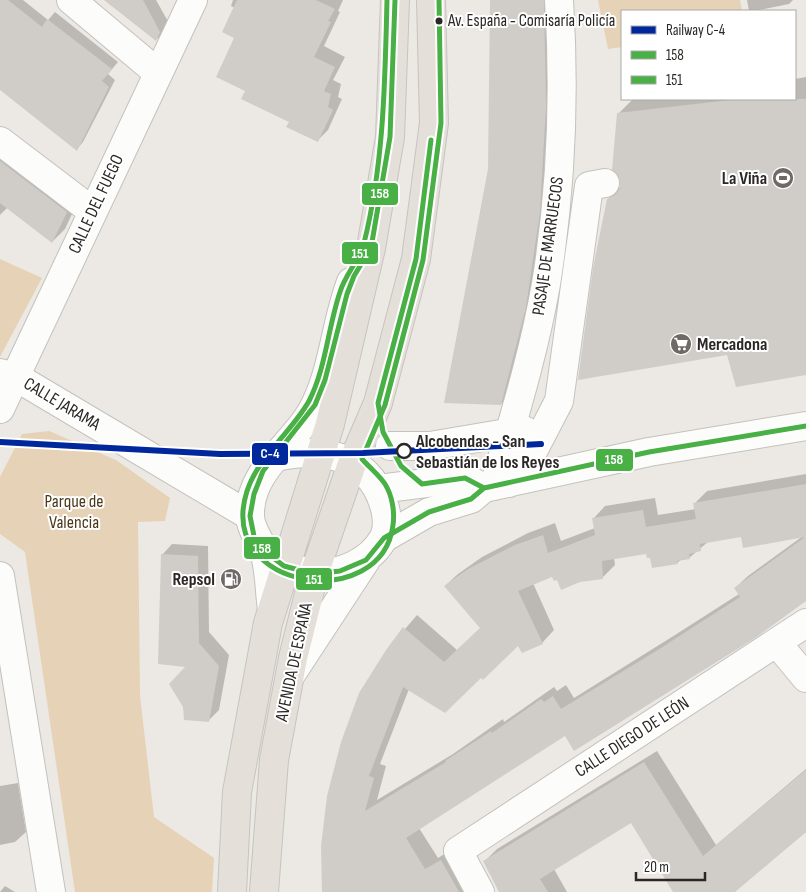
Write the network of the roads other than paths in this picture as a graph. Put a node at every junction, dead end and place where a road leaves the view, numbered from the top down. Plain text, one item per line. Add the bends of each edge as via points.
1 (71, 0) edge
2 (193, 0) edge
3 (395, 0) edge
4 (431, 0) edge
5 (559, 0) edge
6 (158, 73) junction
7 (0, 141) edge
8 (606, 183) dead end
9 (92, 210) junction
10 (371, 248) junction
11 (8, 375) edge
12 (378, 402) junction
13 (557, 404) junction
14 (0, 408) edge
15 (806, 426) edge
16 (510, 433) junction
17 (390, 446) junction
18 (321, 453) junction
19 (276, 457) junction
20 (353, 461) junction
21 (422, 484) junction
22 (496, 486) junction
23 (379, 489) junction
24 (250, 516) junction
25 (384, 538) junction
26 (274, 559) junction
27 (366, 560) junction
28 (314, 574) junction
29 (0, 576) edge
30 (806, 623) edge
31 (777, 643) junction
32 (290, 678) junction
33 (806, 678) edge
34 (52, 892) edge
35 (232, 892) edge
36 (264, 892) edge
37 (480, 892) edge

1 - 6 street
2 - 6 street, CALLE DEL FUEGO
3 - 10 main road, AVENIDA DE ESPAÑA via 390,137
4 - 12 main road, AVENIDA DE ESPAÑA via 432,133 416,259
5 - 16 street, PASAJE DE MARRUECOS via 562,51 559,166 546,284
6 - 9 street, CALLE DEL FUEGO
7 - 9 street
8 - 13 street via 589,186
9 - 11 street, CALLE DEL FUEGO
10 - 18 main road, AVENIDA DE ESPAÑA
10 - 19 street, AVENIDA DE ESPAÑA via 347,294 315,405
11 - 14 street, CALLE DEL FUEGO
11 - 24 street, CALLE JARAMA
12 - 17 street via 383,432
12 - 20 main road, AVENIDA DE ESPAÑA
13 - 16 street via 531,429
13 - 22 street via 530,457
15 - 22 street via 649,452
16 - 17 street via 430,446
16 - 22 street, PASAJE DE MARRUECOS
17 - 21 street via 401,466
18 - 19 street via 300,452
18 - 20 street
18 - 26 main road, AVENIDA DE ESPAÑA
19 - 24 street, AVENIDA DE ESPAÑA via 262,471
20 - 23 street
20 - 28 main road, AVENIDA DE ESPAÑA
21 - 22 street via 465,478
21 - 23 street
22 - 25 street via 471,499 429,512
23 - 25 street via 387,513
24 - 26 street via 254,536
25 - 27 street
26 - 28 street
26 - 35 main road, AVENIDA DE ESPAÑA via 272,609 237,792
27 - 28 street via 340,571
27 - 32 street
28 - 32 main road, AVENIDA DE ESPAÑA
29 - 34 street
30 - 31 street, CALLE DIEGO DE LEÓN
31 - 33 street
31 - 37 street, CALLE DIEGO DE LEÓN via 458,851
32 - 36 main road, AVENIDA DE ESPAÑA via 274,760

